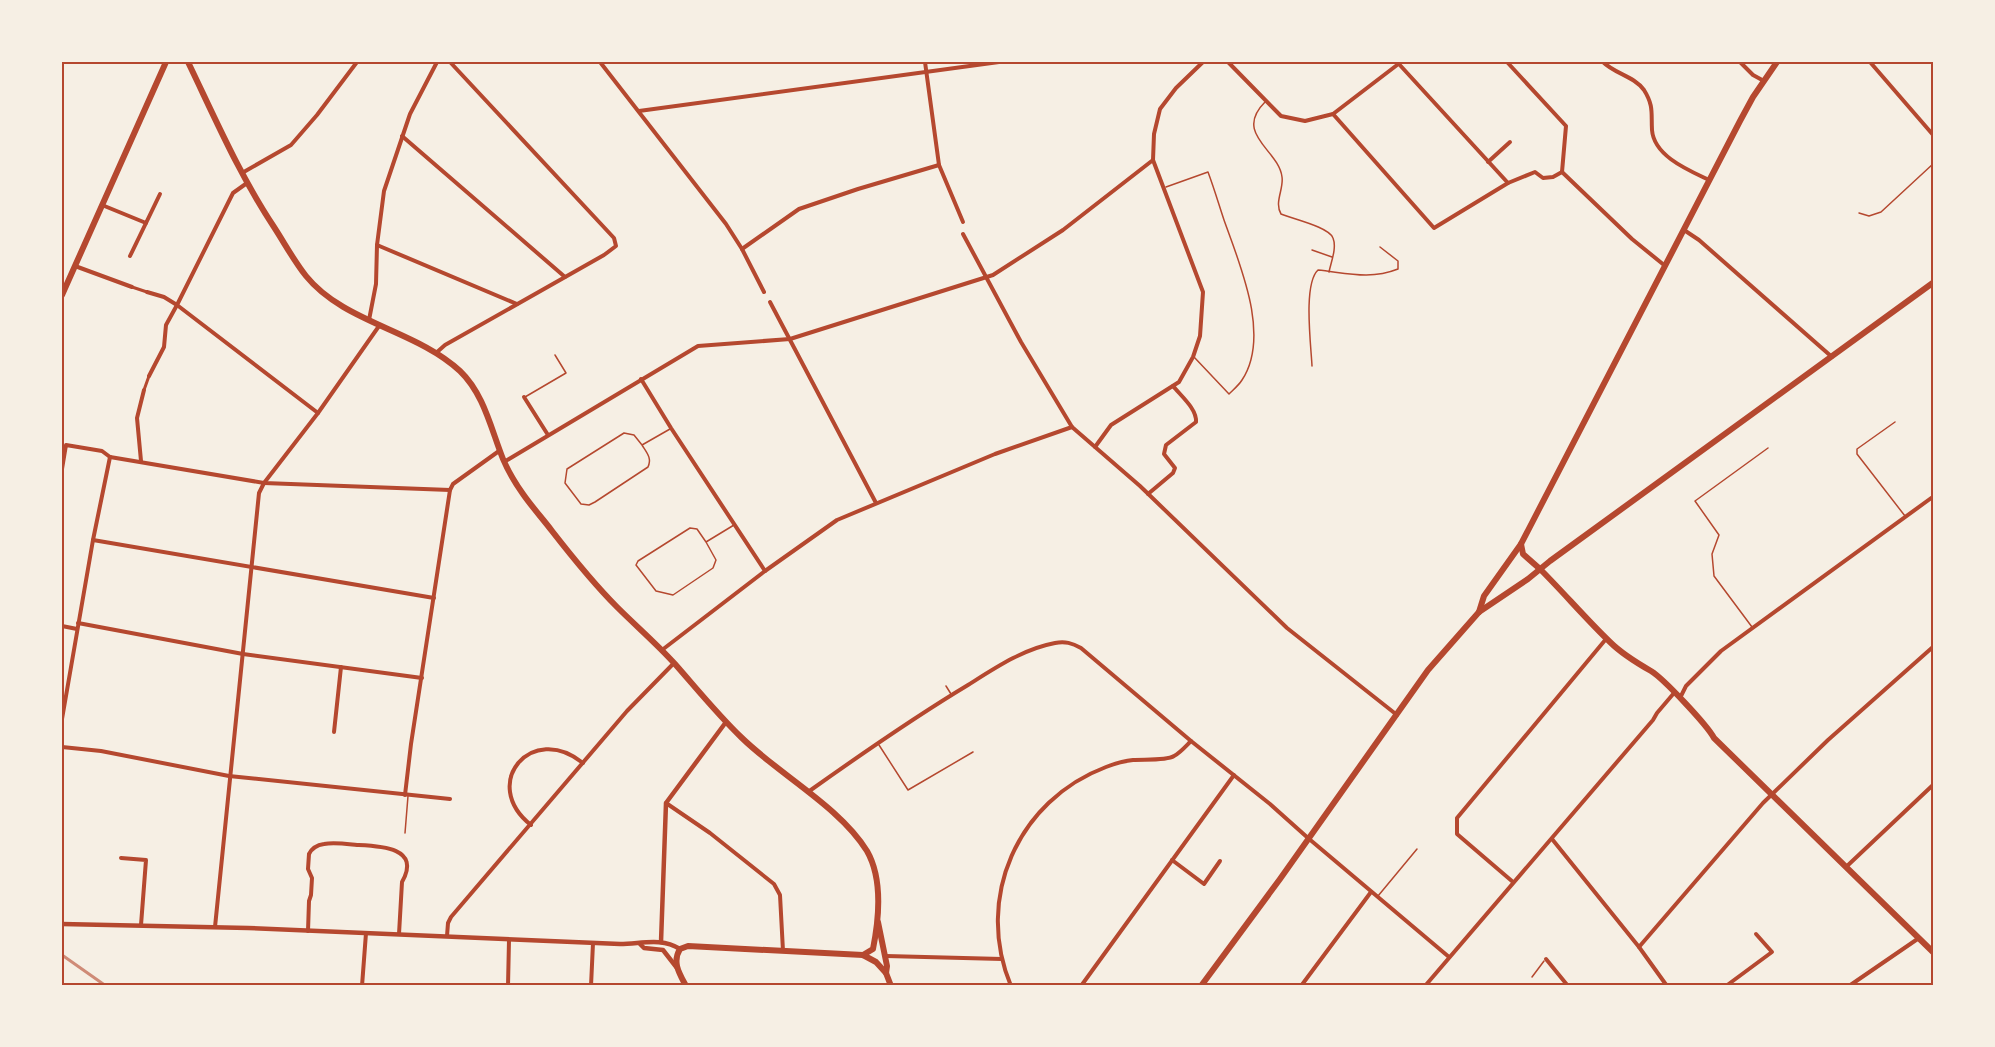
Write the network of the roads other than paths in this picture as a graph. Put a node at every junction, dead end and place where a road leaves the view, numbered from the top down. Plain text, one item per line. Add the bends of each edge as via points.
1 (166, 62) edge
2 (188, 62) edge
3 (357, 62) edge
4 (437, 62) edge
5 (450, 62) edge
6 (600, 62) edge
7 (925, 62) edge
8 (999, 62) edge
9 (1203, 62) edge
10 (1228, 62) edge
11 (1400, 62) edge
12 (1507, 62) edge
13 (1603, 62) edge
14 (1740, 62) edge
15 (1777, 62) edge
16 (1870, 62) edge
17 (926, 71) junction
18 (1764, 81) junction
19 (1267, 101) junction
20 (639, 111) junction
21 (1333, 114) junction
22 (402, 136) junction
23 (1934, 136) edge
24 (1510, 142) dead end
25 (1153, 160) junction
26 (1488, 162) junction
27 (1934, 163) edge
28 (939, 165) junction
29 (1562, 172) junction
30 (242, 173) junction
31 (1708, 180) junction
32 (247, 183) junction
33 (1508, 183) junction
34 (1163, 189) junction
35 (160, 194) dead end
36 (102, 205) junction
37 (1859, 213) dead end
38 (963, 222) dead end
39 (146, 223) junction
40 (1683, 230) junction
41 (963, 234) dead end
42 (377, 244) junction
43 (1380, 247) dead end
44 (742, 249) junction
45 (1312, 250) dead end
46 (130, 256) dead end
47 (1333, 257) junction
48 (75, 266) junction
49 (1664, 266) junction
50 (1329, 272) junction
51 (565, 277) junction
52 (986, 277) junction
53 (1934, 282) edge
54 (132, 287) joint
55 (147, 292) joint
56 (764, 292) dead end
57 (62, 295) edge
58 (770, 302) dead end
59 (177, 305) junction
60 (518, 305) junction
61 (369, 320) junction
62 (380, 325) junction
63 (790, 339) junction
64 (436, 352) junction
65 (555, 355) dead end
66 (1193, 357) junction
67 (1832, 357) junction
68 (1312, 366) dead end
69 (149, 376) joint
70 (641, 379) junction
71 (1173, 386) junction
72 (144, 390) joint
73 (524, 397) joint
74 (318, 414) junction
75 (1895, 422) dead end
76 (1072, 427) junction
77 (671, 428) junction
78 (548, 435) junction
79 (642, 446) junction
80 (1095, 447) junction
81 (1768, 448) dead end
82 (500, 451) junction
83 (110, 457) junction
84 (141, 461) junction
85 (504, 462) junction
86 (62, 469) edge
87 (264, 483) junction
88 (450, 490) junction
89 (1148, 494) junction
90 (1934, 496) edge
91 (876, 503) junction
92 (1905, 517) junction
93 (735, 524) junction
94 (93, 540) junction
95 (706, 542) junction
96 (1521, 544) junction
97 (251, 568) junction
98 (1540, 569) junction
99 (765, 571) junction
100 (434, 598) junction
101 (1479, 612) junction
102 (78, 623) junction
103 (62, 626) edge
104 (1752, 628) junction
105 (77, 629) junction
106 (1607, 638) junction
107 (1934, 646) edge
108 (662, 651) junction
109 (243, 654) junction
110 (674, 663) junction
111 (341, 667) junction
112 (422, 678) junction
113 (946, 686) dead end
114 (951, 695) junction
115 (1677, 696) junction
116 (1397, 715) junction
117 (62, 719) edge
118 (726, 722) junction
119 (334, 732) dead end
120 (1191, 741) junction
121 (878, 744) junction
122 (62, 747) edge
123 (973, 752) dead end
124 (583, 763) junction
125 (1234, 775) junction
126 (229, 776) junction
127 (1934, 784) edge
128 (807, 792) junction
129 (1772, 794) junction
130 (407, 795) junction
131 (450, 799) dead end
132 (666, 803) junction
133 (531, 825) junction
134 (405, 833) dead end
135 (1308, 838) junction
136 (1552, 839) junction
137 (1417, 849) dead end
138 (121, 858) dead end
139 (1172, 860) junction
140 (1220, 861) dead end
141 (1846, 867) junction
142 (1513, 882) junction
143 (1371, 892) junction
144 (1378, 897) junction
145 (878, 921) junction
146 (62, 924) edge
147 (141, 925) junction
148 (215, 927) junction
149 (308, 931) junction
150 (366, 933) junction
151 (399, 934) junction
152 (1756, 934) dead end
153 (447, 936) junction
154 (1919, 938) junction
155 (509, 940) junction
156 (661, 942) junction
157 (592, 943) junction
158 (639, 944) junction
159 (1639, 947) junction
160 (680, 949) junction
161 (783, 951) junction
162 (1934, 953) edge
163 (863, 955) junction
164 (886, 956) junction
165 (1449, 957) junction
166 (1002, 959) junction
167 (1546, 959) joint
168 (677, 968) junction
169 (886, 973) junction
170 (1532, 977) dead end
171 (1428, 984) edge
172 (362, 986) edge
173 (508, 986) edge
174 (591, 986) edge
175 (686, 986) edge
176 (891, 986) edge
177 (1011, 986) edge
178 (1080, 986) edge
179 (1201, 986) edge
180 (1301, 986) edge
181 (1568, 986) edge
182 (1667, 986) edge
183 (1726, 986) edge
184 (1849, 986) edge

1 - 36 main road
2 - 30 main road
3 - 30 street via 291,145
4 - 22 street
5 - 51 street via 616,242 613,250
6 - 20 street
7 - 17 street
8 - 17 street
9 - 25 street via 1160,109
10 - 19 street
11 - 21 street
11 - 26 street
12 - 29 street via 1566,126
13 - 31 street via 1642,87 1651,102 1655,143 1668,156
14 - 18 street
15 - 18 main road
16 - 23 street
17 - 20 street
17 - 28 street
18 - 31 main road
19 - 21 street via 1281,116 1305,121
19 - 47 lane via 1256,112 1254,123 1259,141 1282,177 1278,209 1281,214 1333,236
20 - 44 street
21 - 33 street via 1434,228
22 - 42 street via 384,191
22 - 51 street
24 - 26 street
25 - 34 street
25 - 52 street via 1064,230
26 - 33 street
27 - 37 lane via 1881,212 1869,216
28 - 38 street
28 - 44 street via 804,207
29 - 33 street via 1544,178 1535,172
29 - 49 street
30 - 32 main road
31 - 40 main road
32 - 59 street via 233,193
32 - 61 main road via 313,285
34 - 66 street via 1203,292 1200,336
34 - 66 lane via 1208,172 1250,304 1254,334 1251,359 1242,380 1229,394
35 - 39 street
36 - 39 street
36 - 48 main road
39 - 46 street
40 - 49 main road
40 - 67 street
41 - 52 street
42 - 60 street
42 - 61 street via 376,284
43 - 50 lane via 1398,261 1398,269 1383,275
44 - 56 street
45 - 47 lane
47 - 50 lane
48 - 54 street
48 - 57 main road
49 - 96 main road
50 - 68 lane via 1318,270 1312,283
51 - 60 street
52 - 63 street
52 - 76 street
53 - 67 main road
54 - 55 street
55 - 59 street
58 - 63 street
59 - 69 street via 166,325 164,347
59 - 74 street
60 - 64 street
61 - 62 main road
62 - 64 main road
62 - 74 street
63 - 70 street via 698,345
63 - 91 street
64 - 82 main road via 471,383
65 - 73 lane via 566,373
66 - 71 street
67 - 98 main road
69 - 72 street
70 - 77 street
70 - 78 street
71 - 80 street via 1111,424
71 - 89 street via 1197,417 1196,422 1166,445 1164,454 1175,468
72 - 84 street via 137,418
73 - 78 street
74 - 87 street
75 - 92 lane via 1857,449 1857,454
76 - 80 street
76 - 91 street
77 - 79 lane
77 - 93 street
78 - 85 street
79 - 79 lane via 634,435 624,433 567,469 565,483 581,504 589,505 648,467 650,457
80 - 89 street
81 - 104 lane via 1695,501 1719,535 1713,554 1714,576
82 - 85 main road
82 - 88 street
83 - 84 street
83 - 86 street via 102,451 66,445
83 - 94 street
84 - 87 street
85 - 108 main road via 573,559
87 - 88 street
87 - 97 street via 259,493
88 - 100 street
89 - 116 street via 1287,628
90 - 92 street
91 - 99 street via 837,520
92 - 104 street
93 - 95 lane
93 - 99 street
94 - 97 street
94 - 102 street
95 - 95 lane via 697,529 690,528 636,565 656,591 673,594 713,568 716,560
96 - 98 main road via 1523,554
96 - 101 main road via 1484,596
97 - 100 street
97 - 109 street
98 - 101 main road
98 - 106 main road
99 - 108 street
100 - 112 street
101 - 116 main road via 1428,670
102 - 105 street
102 - 109 street
103 - 105 street
104 - 115 street via 1716,655
105 - 117 street
106 - 115 main road via 1653,672
106 - 142 street via 1456,818 1457,834
107 - 129 street
108 - 110 main road
109 - 111 street
109 - 126 street
110 - 118 main road
110 - 124 street
111 - 112 street
111 - 119 street
112 - 130 street
113 - 114 lane
114 - 120 street via 1032,650 1069,643 1081,648
114 - 121 street
115 - 129 main road
115 - 136 street via 1657,713
116 - 135 main road
118 - 128 main road
118 - 132 street
120 - 125 street
120 - 166 street via 1172,758 1130,760 1106,767 1070,784 1039,812 1015,847 1003,880 998,914
121 - 123 lane via 908,790
121 - 128 street
122 - 126 street
124 - 133 street
124 - 133 street via 569,752 551,748 533,751 520,761 512,774 509,792 516,811
125 - 135 street
125 - 139 street
126 - 130 street
126 - 148 street
127 - 141 street
128 - 145 main road via 847,825 868,853 876,878
129 - 141 main road
129 - 159 street
130 - 131 street
130 - 134 lane
132 - 156 street
132 - 161 street via 774,884 780,895
133 - 153 street via 451,917
135 - 143 street
135 - 179 main road
136 - 142 street
136 - 159 street
137 - 144 lane
138 - 147 street via 146,860
139 - 140 street via 1204,884
139 - 178 street
141 - 154 main road
142 - 165 street
143 - 144 street
143 - 180 street
144 - 165 street
145 - 163 main road via 873,949
145 - 164 main road
146 - 147 street
147 - 148 street
148 - 149 street
149 - 150 street
149 - 151 street via 312,895 309,854 316,846 330,843 383,846 403,855 406,864
150 - 151 street
150 - 172 street
151 - 153 street
152 - 183 street via 1772,952
153 - 155 street
154 - 162 main road
154 - 184 street
155 - 157 street
155 - 173 street
156 - 158 street
156 - 160 street
157 - 158 street
157 - 174 street
158 - 168 street via 663,950
159 - 182 street
160 - 161 main road via 688,946
160 - 168 main road
161 - 163 main road
163 - 169 main road
164 - 166 street
164 - 169 main road
165 - 171 street
166 - 177 street
167 - 170 lane
167 - 181 street
168 - 175 main road
169 - 176 main road

